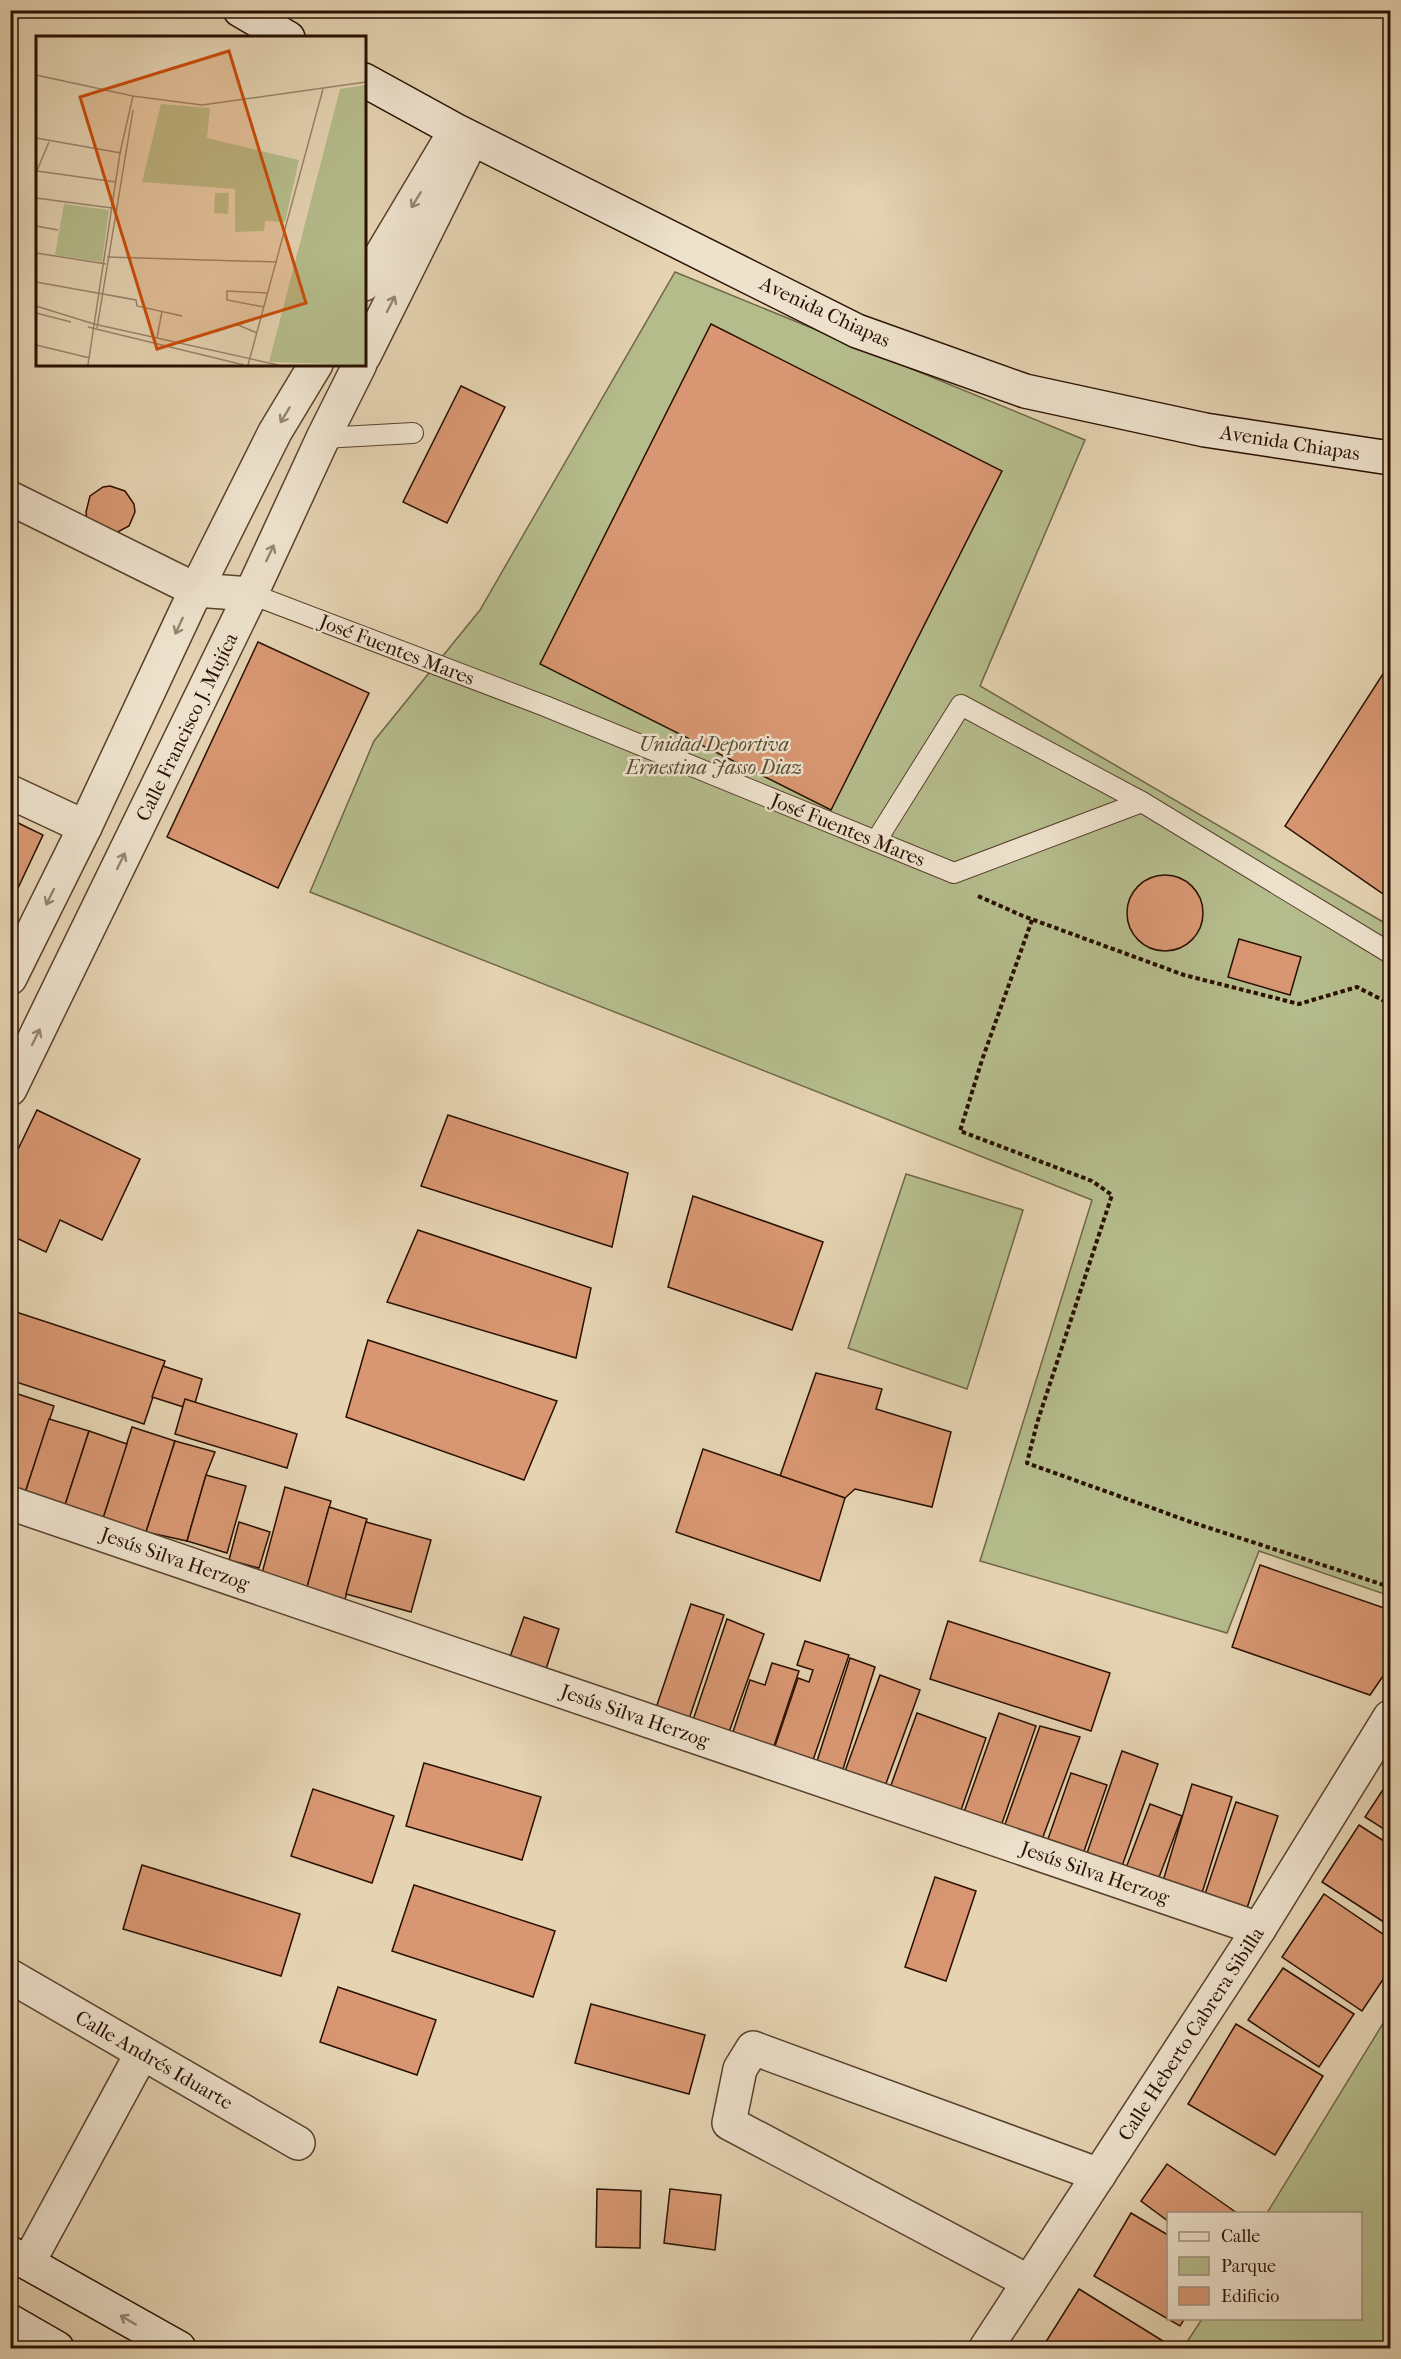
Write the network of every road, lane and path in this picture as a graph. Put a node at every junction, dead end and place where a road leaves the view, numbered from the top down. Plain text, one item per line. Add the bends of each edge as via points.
1 (240, 10) edge
2 (285, 36) edge
3 (366, 81) edge
4 (463, 135) junction
5 (366, 281) edge
6 (366, 352) edge
7 (315, 366) edge
8 (359, 366) edge
9 (413, 433) dead end
10 (323, 438) junction
11 (1390, 458) edge
12 (10, 498) edge
13 (196, 590) junction
14 (251, 594) junction
15 (10, 792) edge
16 (1142, 802) junction
17 (85, 827) junction
18 (876, 841) junction
19 (1032, 920) dead end
20 (1390, 953) edge
21 (10, 978) edge
22 (10, 1089) edge
23 (10, 1503) edge
24 (1390, 1587) edge
25 (1390, 1717) edge
26 (1259, 1929) junction
27 (10, 1976) edge
28 (142, 2053) junction
29 (298, 2144) dead end
30 (1099, 2175) junction
31 (19, 2258) edge
32 (1029, 2282) junction
33 (10, 2321) edge
34 (57, 2349) edge
35 (178, 2349) edge
36 (986, 2349) edge

1 - 2 street
3 - 4 street, Avenida Chiapas
4 -> 5 street
6 -> 4 street
4 - 11 street, Avenida Chiapas via 857,331 1025,391 1205,430
7 -> 13 street via 275,432
8 - 10 street, Calle Francisco J. Mujíca
9 - 10 lane
14 -> 10 street, Calle Francisco J. Mujíca
12 - 13 street
13 - 14 street
13 -> 17 street
14 - 18 lane, José Fuentes Mares via 545,706
22 -> 14 street, Calle Francisco J. Mujíca
15 - 17 street
16 - 18 lane, José Fuentes Mares via 954,873
16 - 18 lane via 961,705
16 - 20 lane
17 -> 21 street
19 - 24 path via 960,1131 1092,1181 1112,1195 1027,1463
23 - 26 street, Jesús Silva Herzog
25 - 26 street, Calle Heberto Cabrera Sibilla
26 - 30 street, Calle Heberto Cabrera Sibilla
27 - 28 street, Calle Andrés Iduarte
28 - 29 street, Calle Andrés Iduarte
28 - 31 street
30 - 32 street, Calle Heberto Cabrera Sibilla
30 - 32 street via 753,2048 740,2069 729,2122
35 -> 31 street
32 - 36 street, Calle Heberto Cabrera Sibilla
33 - 34 street

